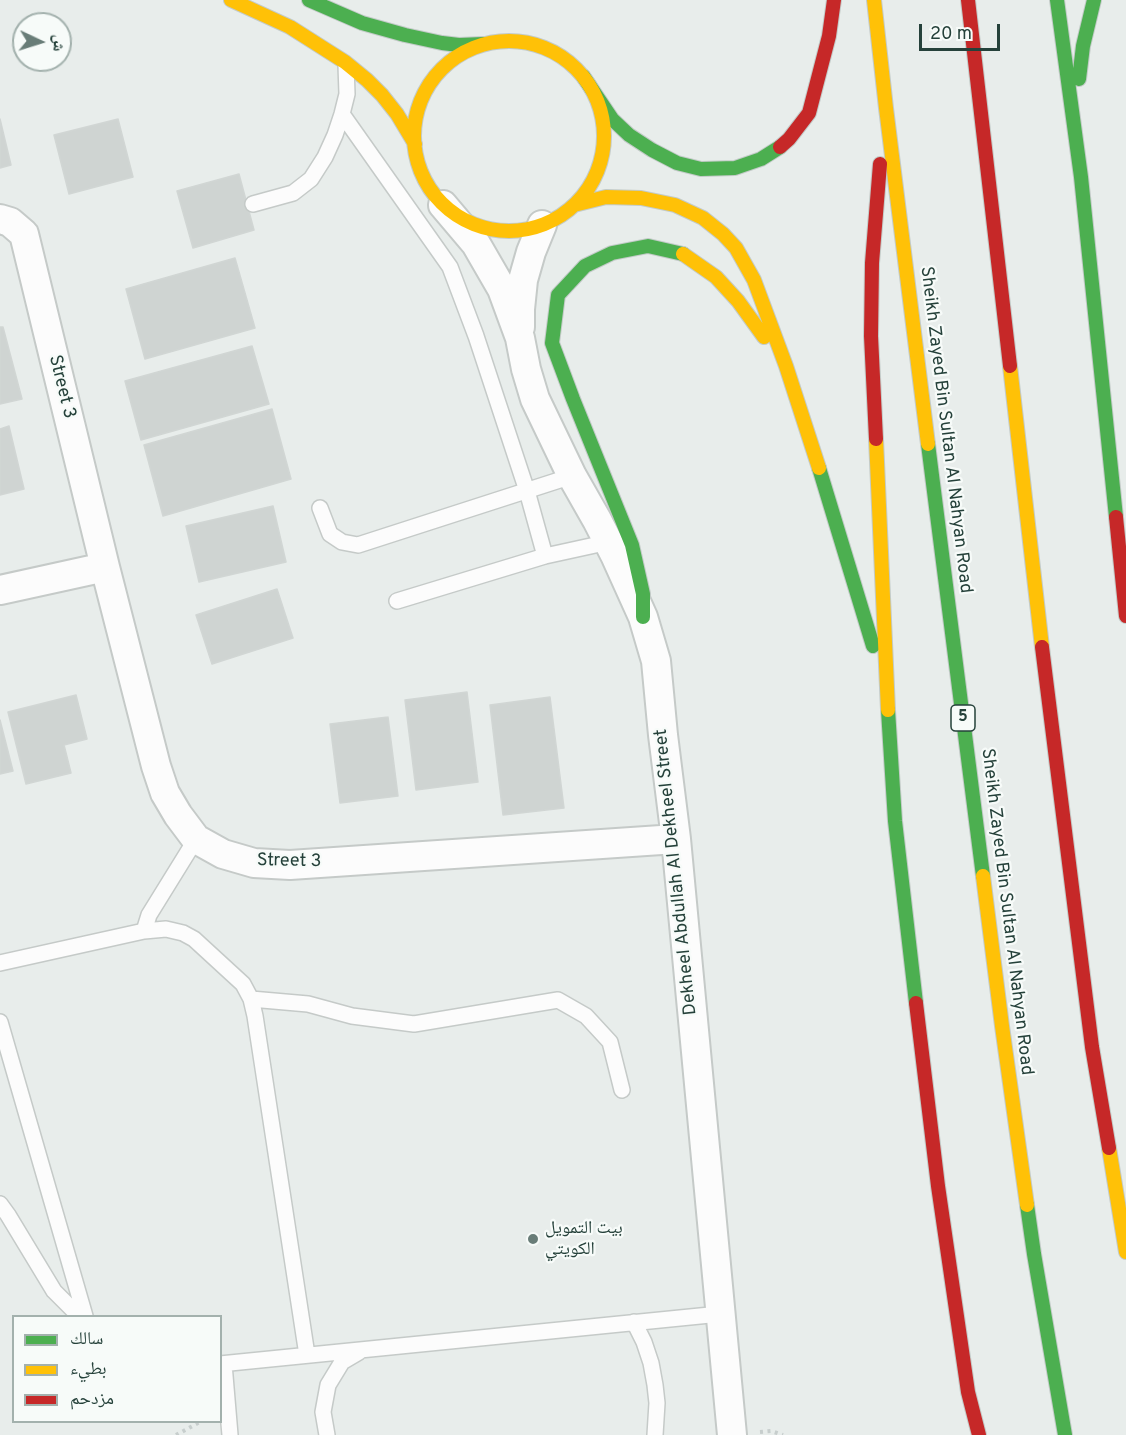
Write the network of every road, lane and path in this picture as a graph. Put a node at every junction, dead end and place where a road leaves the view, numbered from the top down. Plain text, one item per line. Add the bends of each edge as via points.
1 (231, 0) edge
2 (309, 0) edge
3 (834, 0) edge
4 (874, 0) edge
5 (968, 0) edge
6 (1057, 0) edge
7 (1094, 0) edge
8 (487, 44) junction
9 (345, 62) junction
10 (583, 76) junction
11 (886, 108) junction
12 (342, 114) junction
13 (415, 144) junction
14 (1082, 177) junction
15 (253, 204) dead end
16 (443, 205) junction
17 (574, 206) junction
18 (0, 219) edge
19 (542, 225) junction
20 (520, 338) junction
21 (786, 366) junction
22 (572, 476) junction
23 (527, 491) junction
24 (320, 508) dead end
25 (609, 542) junction
26 (545, 556) junction
27 (105, 567) junction
28 (0, 590) edge
29 (397, 601) dead end
30 (1126, 616) edge
31 (643, 617) junction
32 (886, 690) junction
33 (196, 839) junction
34 (676, 839) junction
35 (144, 931) junction
36 (0, 963) edge
37 (251, 999) junction
38 (0, 1022) edge
39 (622, 1090) dead end
40 (0, 1204) edge
41 (1126, 1252) edge
42 (720, 1314) junction
43 (77, 1315) edge
44 (84, 1315) edge
45 (634, 1322) junction
46 (365, 1349) junction
47 (307, 1355) junction
48 (222, 1364) edge
49 (968, 1392) junction
50 (198, 1423) edge
51 (176, 1435) edge
52 (230, 1435) edge
53 (327, 1435) edge
54 (655, 1435) edge
55 (732, 1435) edge
56 (968, 1435) edge
57 (979, 1435) edge
58 (1065, 1435) edge

1 - 9 main road via 290,27
2 - 8 main road via 362,23 414,38 459,45
3 - 10 main road via 809,113 776,151 735,168 701,169 677,163 652,150 612,119
4 - 11 main road, Sheikh Zayed Bin Sultan Al Nahyan Road / 5
5 - 41 main road via 1051,724 1092,1047
6 - 14 main road
7 - 14 main road via 1078,89
8 - 10 main road via 530,43 568,61
8 - 13 main road via 466,51 433,80 416,121
9 - 12 lane via 347,94
9 - 13 main road via 381,95
10 - 17 main road via 601,112 604,133 597,172
11 - 32 main road via 872,263 871,336
11 - 58 main road, Sheikh Zayed Bin Sultan Al Nahyan Road / 5 via 1002,1026 1034,1254
12 - 15 lane via 325,157 311,179 293,193
12 - 23 lane via 450,267
13 - 16 main road via 419,166
14 - 30 main road
16 - 19 main road via 479,226 500,231
16 - 20 street, Dekheel Abdullah Al Dekheel Street via 476,244 502,289
17 - 19 main road
17 - 21 main road via 606,197 641,198 675,205 703,218 736,248 754,280
18 - 27 street, Street 3 via 24,234
19 - 20 street, Dekheel Abdullah Al Dekheel Street via 523,280
20 - 22 street, Dekheel Abdullah Al Dekheel Street via 536,399
21 - 31 main road via 738,301 716,278 683,254 648,246 612,252 585,266 558,296 552,343 632,545 643,594
21 - 32 main road
22 - 23 lane
22 - 25 street, Dekheel Abdullah Al Dekheel Street
23 - 24 lane via 358,545 342,542 330,534
23 - 26 lane
25 - 26 lane
25 - 31 street, Dekheel Abdullah Al Dekheel Street
26 - 29 lane
27 - 28 street
27 - 33 street, Street 3 via 165,793
31 - 34 street, Dekheel Abdullah Al Dekheel Street via 656,661
32 - 49 main road via 895,821 938,1186
33 - 34 street, Street 3 via 223,854 254,863 291,865
33 - 35 lane via 149,915
34 - 42 street, Dekheel Abdullah Al Dekheel Street
35 - 36 lane
35 - 37 lane via 166,929 194,939 243,984
37 - 39 lane via 308,1004 352,1016 414,1024 558,1000 585,1016 610,1042
37 - 47 lane
38 - 44 lane
40 - 43 lane via 54,1291
42 - 45 lane
42 - 55 street, Dekheel Abdullah Al Dekheel Street
45 - 46 lane
45 - 54 lane via 655,1385
46 - 47 lane
46 - 53 lane via 342,1362 328,1385 323,1412
47 - 48 lane
48 - 52 lane
49 - 56 main road
49 - 57 main road
50 - 51 path

